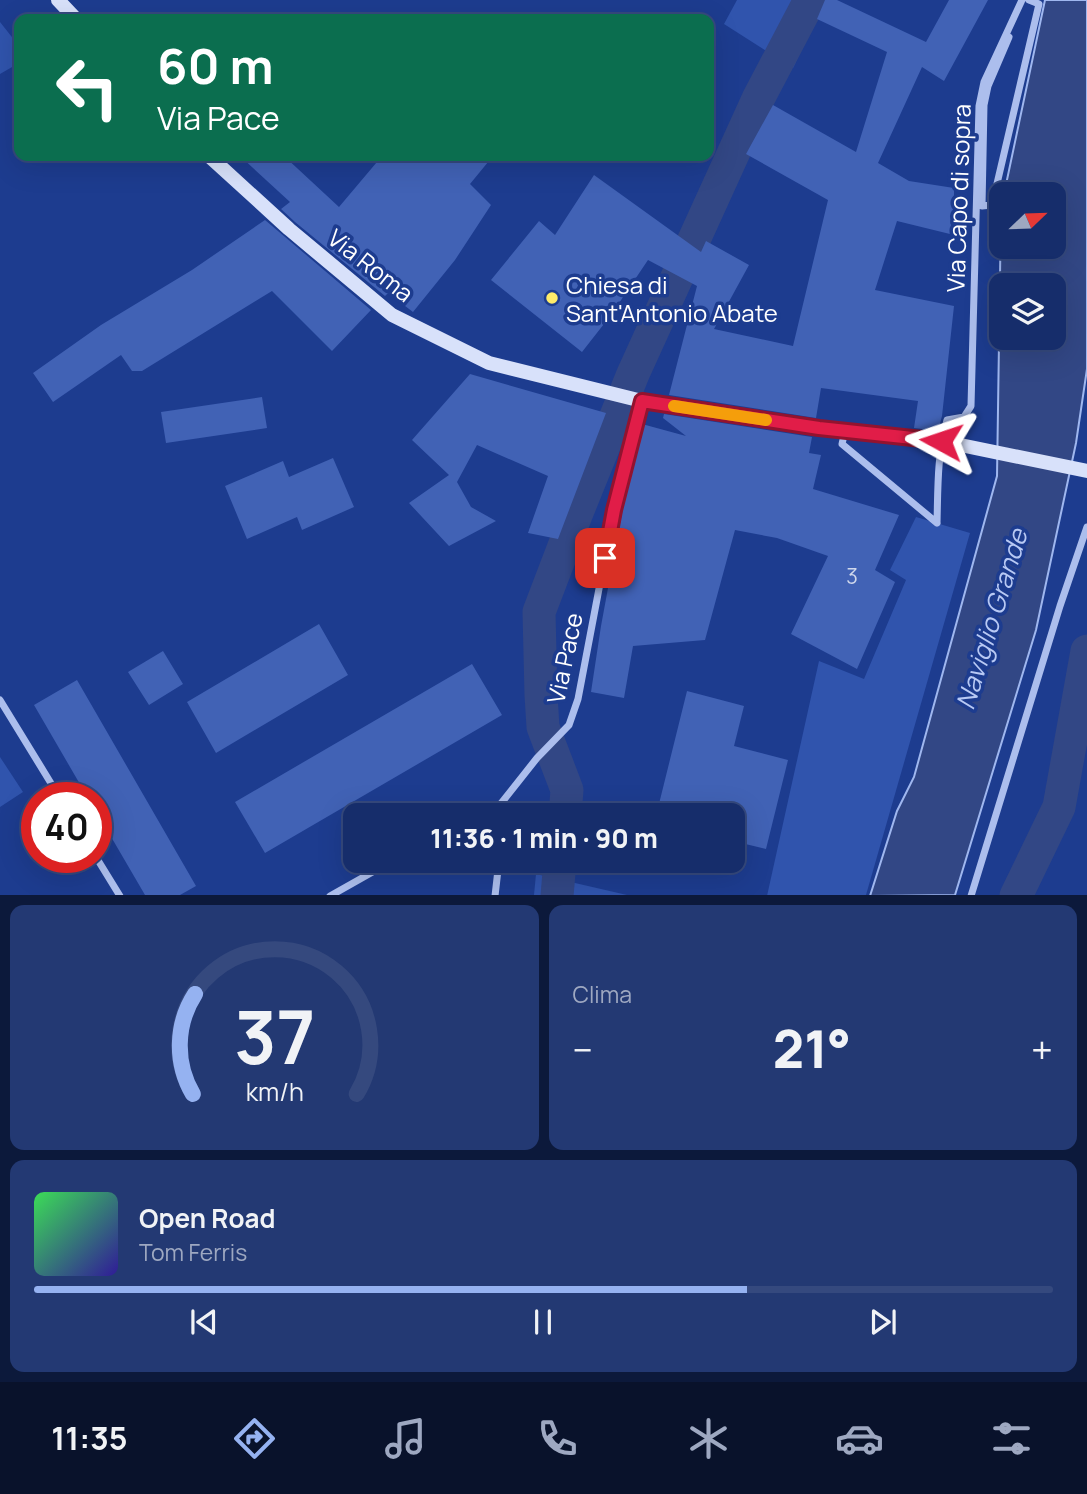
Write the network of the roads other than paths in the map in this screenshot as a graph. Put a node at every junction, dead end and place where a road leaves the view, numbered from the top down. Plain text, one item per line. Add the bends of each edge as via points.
1 (58, 0) edge
2 (1025, 0) edge
3 (71, 14) edge
4 (214, 161) edge
5 (642, 401) junction
6 (845, 431) junction
7 (941, 441) junction
8 (1087, 471) edge
9 (1087, 527) edge
10 (0, 700) edge
11 (50, 782) edge
12 (501, 803) edge
13 (106, 873) edge
14 (370, 873) edge
15 (498, 873) edge
16 (120, 895) edge
17 (330, 895) edge
18 (495, 895) edge
19 (971, 895) edge

1 - 3 street
2 - 2 street via 984,105 982,206 992,205 1039,4
2 - 7 street, Via Capo di sopra via 984,82 979,106 971,407 964,417 947,421
4 - 5 street, Via Roma via 392,315 421,323 489,363
5 - 6 street
5 - 12 street, Via Pace via 569,725
6 - 7 street
6 - 7 street via 842,444 937,523
7 - 8 street
9 - 19 street
10 - 11 street
13 - 16 street
14 - 17 street
15 - 18 street

